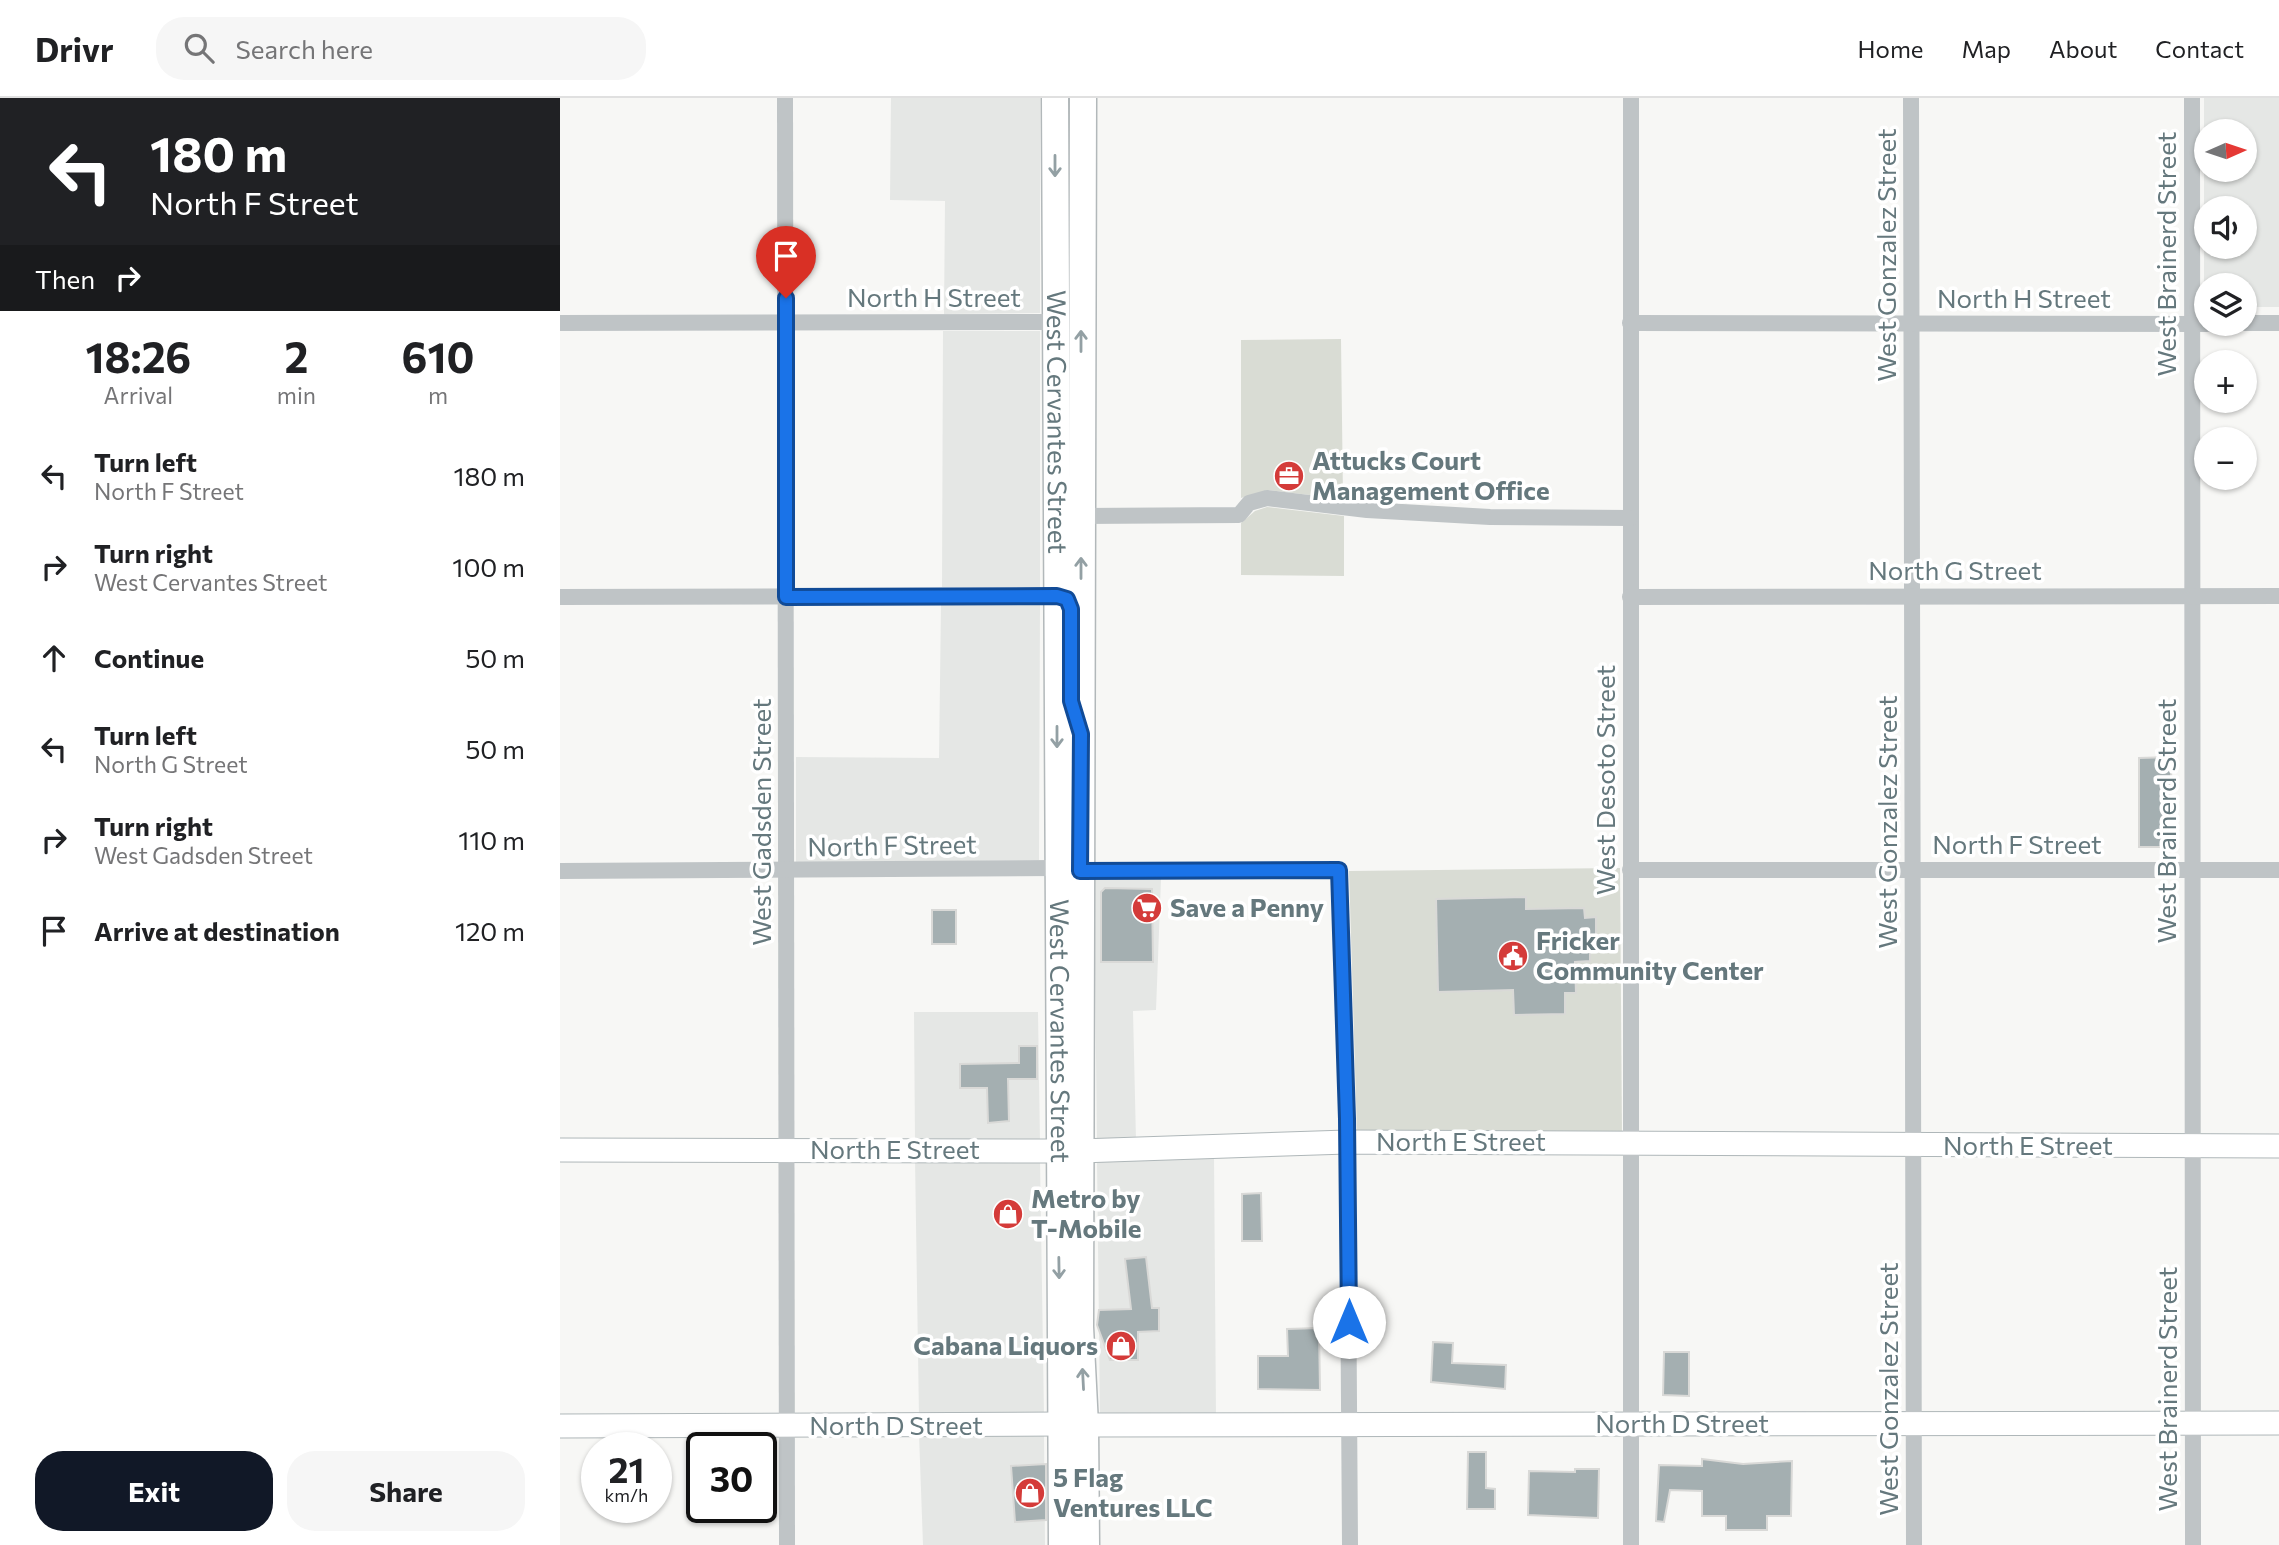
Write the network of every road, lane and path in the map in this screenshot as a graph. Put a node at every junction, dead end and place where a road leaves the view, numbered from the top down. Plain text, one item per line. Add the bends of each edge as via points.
1 (785, 98) edge
2 (1055, 98) edge
3 (1083, 98) edge
4 (1631, 98) edge
5 (1911, 98) edge
6 (2192, 98) edge
7 (2197, 273) edge
8 (1056, 322) junction
9 (560, 323) edge
10 (786, 323) junction
11 (1630, 323) junction
12 (1912, 323) junction
13 (2257, 323) edge
14 (2279, 323) edge
15 (2194, 324) edge
16 (2199, 336) edge
17 (1056, 377) junction
18 (1081, 516) junction
19 (1630, 518) junction
20 (1057, 596) junction
21 (1912, 596) junction
22 (2192, 596) junction
23 (2279, 596) edge
24 (560, 597) edge
25 (786, 597) junction
26 (1630, 597) junction
27 (1081, 734) junction
28 (1069, 870) junction
29 (1630, 870) junction
30 (1913, 870) junction
31 (2192, 870) junction
32 (2279, 870) edge
33 (560, 871) edge
34 (786, 871) junction
35 (1347, 1142) junction
36 (1632, 1142) junction
37 (1913, 1146) junction
38 (2192, 1146) junction
39 (2279, 1146) edge
40 (787, 1149) junction
41 (560, 1150) edge
42 (1069, 1151) junction
43 (2192, 1423) junction
44 (2279, 1423) edge
45 (1914, 1424) junction
46 (1074, 1425) junction
47 (1349, 1425) junction
48 (1631, 1425) junction
49 (560, 1426) edge
50 (787, 1426) junction
51 (787, 1545) edge
52 (1062, 1545) edge
53 (1086, 1545) edge
54 (1350, 1545) edge
55 (1631, 1545) edge
56 (1914, 1545) edge
57 (2193, 1545) edge

1 - 10 street, West Gadsden Street
2 -> 8 main road, West Cervantes Street
18 -> 3 main road, West Cervantes Street
4 - 11 street, West Desoto Street
5 - 12 street, West Gonzalez Street
6 - 7 street, West Brainerd Street
8 - 10 street, North H Street
8 - 17 main road, West Cervantes Street
9 - 10 street, North H Street
10 - 25 street, West Gadsden Street
11 - 12 street, North H Street
11 - 19 street, West Desoto Street
12 - 15 street, North H Street
12 - 21 street, West Gonzalez Street
13 - 14 street
16 - 22 street, West Brainerd Street
17 - 18 main road via 1067,398 1070,418 1070,500
17 - 20 main road, West Cervantes Street
18 - 19 street via 1239,515 1249,503 1267,498 1490,517
27 -> 18 main road, West Cervantes Street
19 - 26 street, West Desoto Street
20 - 25 street
20 - 27 main road via 1067,599 1071,609 1071,701
20 -> 28 main road, West Cervantes Street
21 - 22 street, North G Street
21 - 26 street, North G Street
21 - 30 street, West Gonzalez Street
22 - 23 street, North G Street
22 - 31 street, West Brainerd Street
24 - 25 street
25 - 34 street, West Gadsden Street
26 - 29 street, West Desoto Street
27 - 28 main road, West Cervantes Street
28 - 34 street, North F Street
28 - 35 street, North F Street via 1339,870
28 - 42 main road, West Cervantes Street
29 - 30 street, North F Street
29 - 36 street, West Desoto Street
30 - 31 street, North F Street
30 - 37 street, West Gonzalez Street
31 - 32 street, North F Street
31 - 38 street, West Brainerd Street
33 - 34 street, North F Street
34 - 40 street, West Gadsden Street
35 - 36 street, North E Street
35 - 42 street, North E Street
35 - 47 street
36 - 37 street, North E Street
36 - 48 street, West Desoto Street
37 - 38 street, North E Street
37 - 45 street, West Gonzalez Street
38 - 39 street, North E Street
38 - 43 street, West Brainerd Street
40 - 41 street, North E Street
40 - 42 street, North E Street
40 - 50 street, West Gadsden Street
42 - 46 main road, West Cervantes Street via 1080,1327
43 - 44 street, North D Street
43 - 45 street, North D Street
43 - 57 street, West Brainerd Street
45 - 48 street, North D Street
45 - 56 street, West Gonzalez Street
46 - 47 street, North D Street
46 - 50 street, North D Street
46 - 52 main road, West Cervantes Street
46 - 53 main road, West Cervantes Street
47 - 48 street, North D Street
47 - 54 street
48 - 55 street, West Desoto Street
49 - 50 street, North D Street
50 - 51 street, West Gadsden Street

